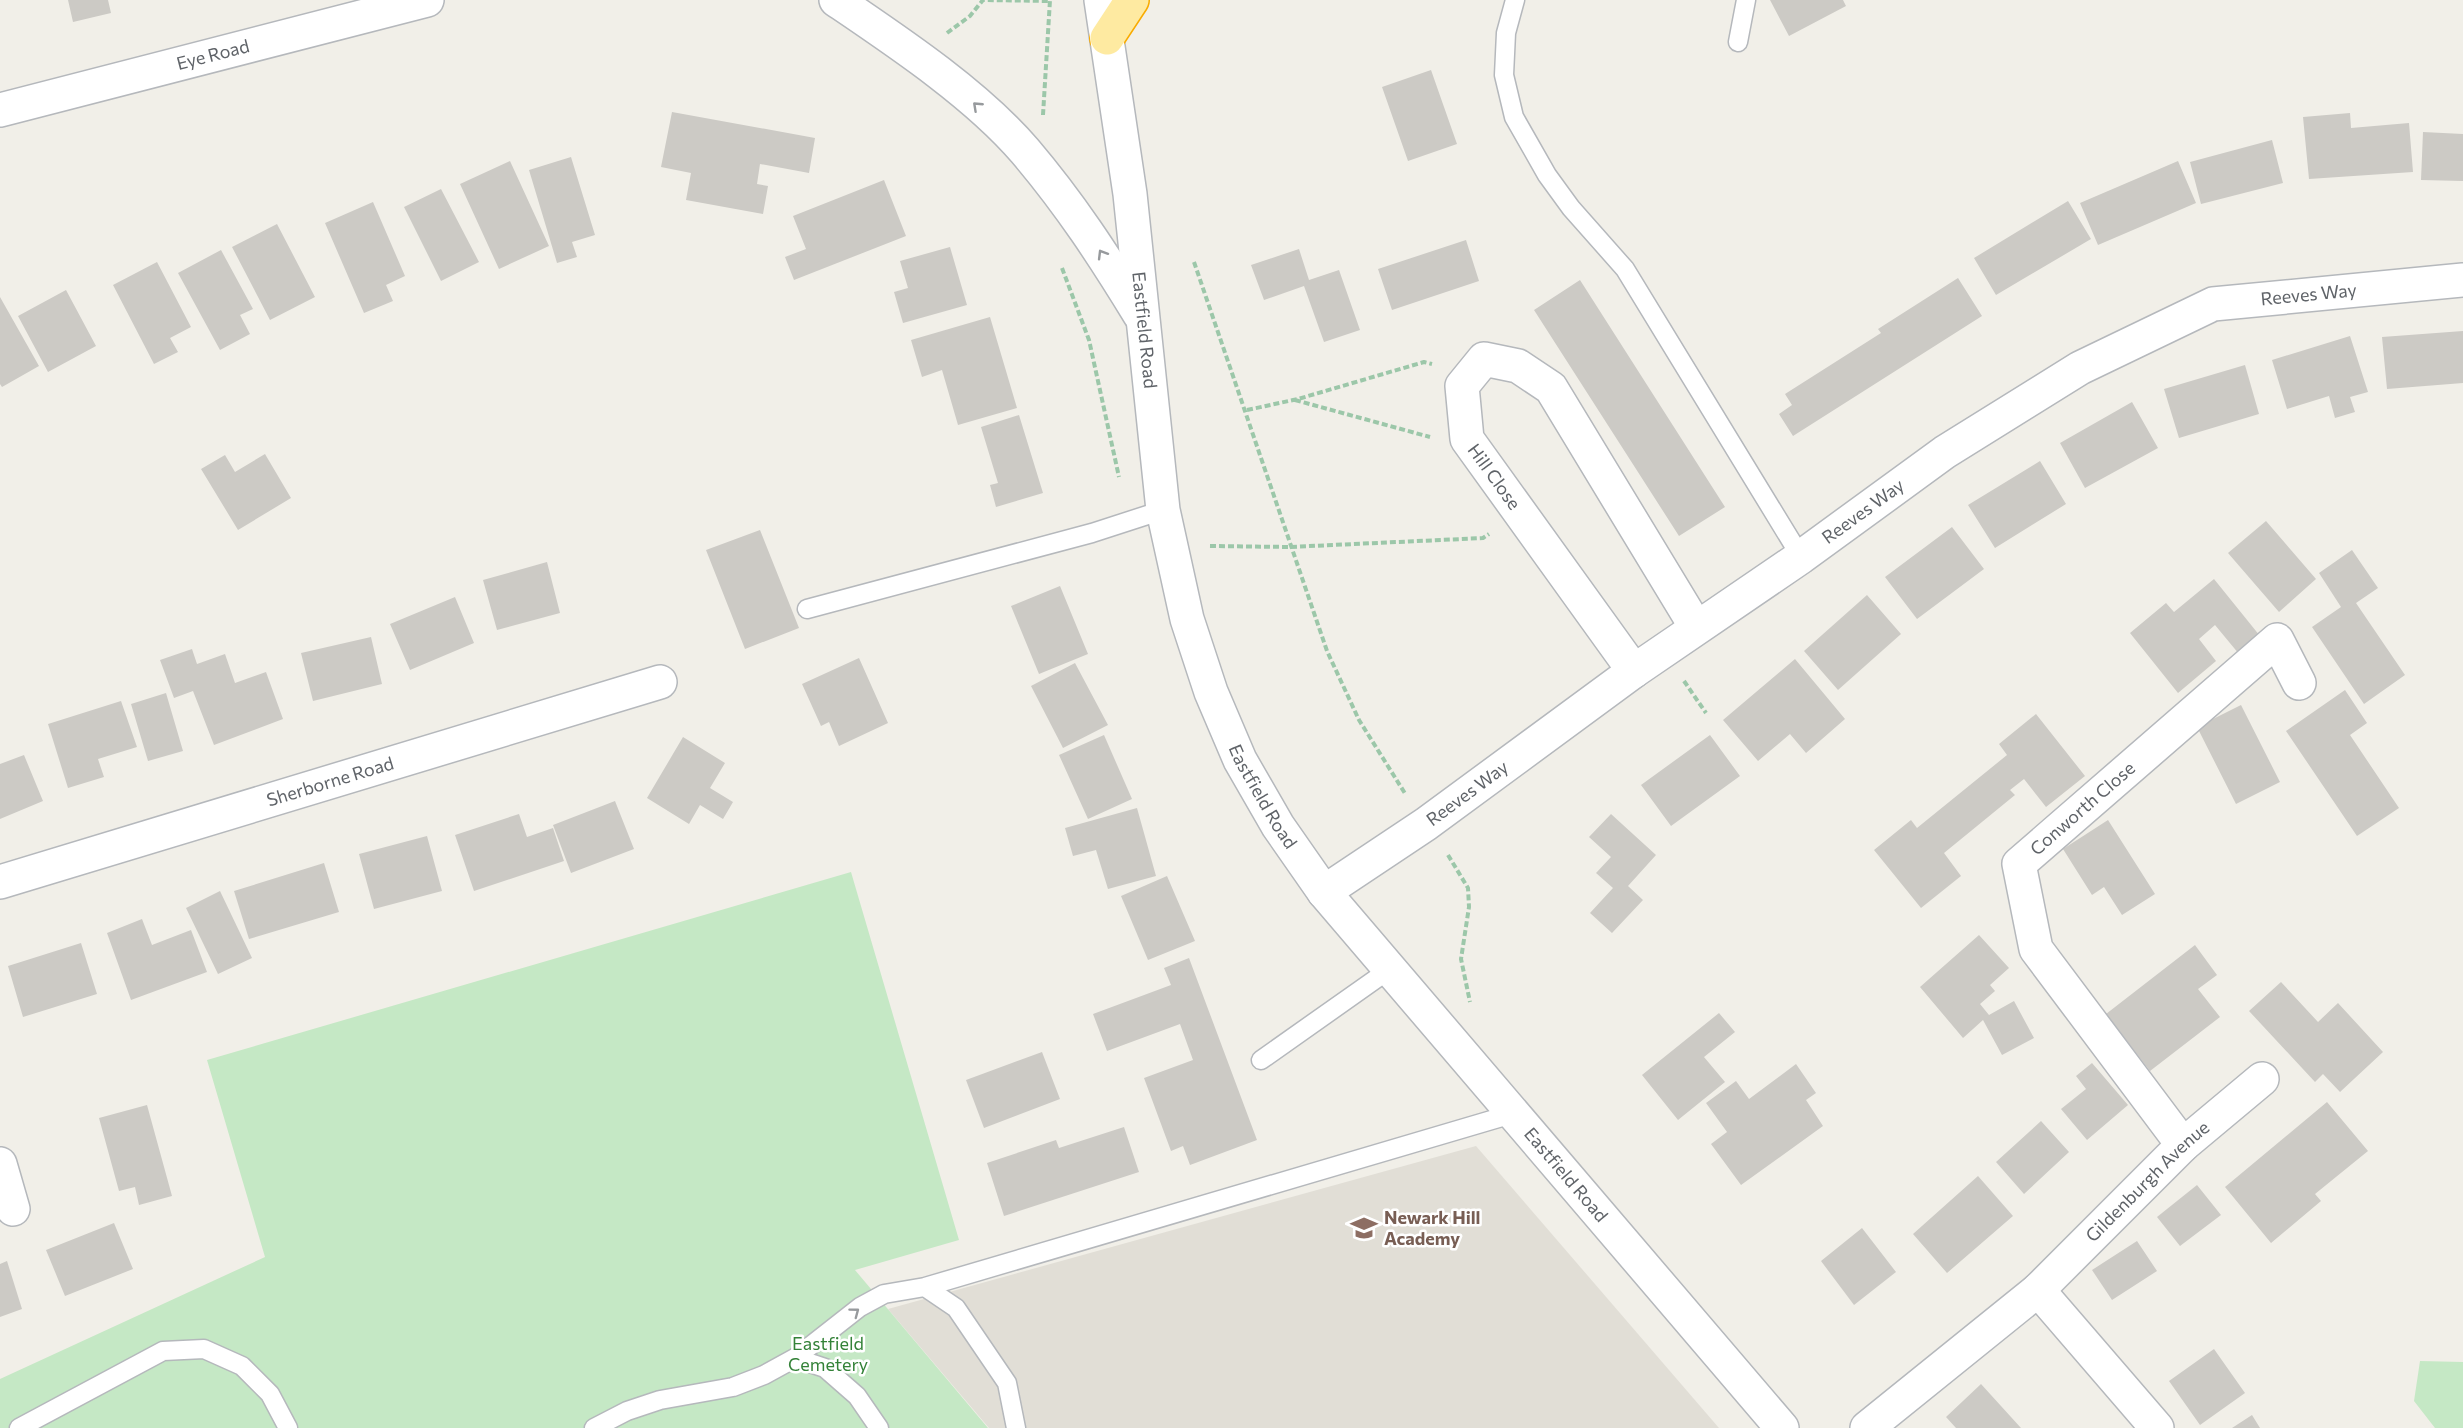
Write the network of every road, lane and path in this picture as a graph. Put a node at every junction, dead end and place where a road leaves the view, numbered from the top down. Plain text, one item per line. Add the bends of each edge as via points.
1 (427, 0) edge
2 (836, 0) edge
3 (1101, 0) edge
4 (1132, 0) edge
5 (1515, 0) edge
6 (1746, 0) edge
7 (1050, 1) edge
8 (389, 5) edge
9 (1107, 38) junction
10 (1738, 42) dead end
11 (914, 56) junction
12 (0, 110) edge
13 (1042, 120) dead end
14 (1194, 262) dead end
15 (1062, 266) dead end
16 (2463, 280) edge
17 (1144, 322) junction
18 (1473, 372) junction
19 (1293, 400) junction
20 (1247, 410) junction
21 (1467, 439) junction
22 (1163, 510) junction
23 (1519, 512) junction
24 (1129, 520) junction
25 (1207, 546) dead end
26 (1290, 547) junction
27 (1801, 557) junction
28 (807, 609) dead end
29 (1696, 627) junction
30 (1634, 671) junction
31 (660, 682) dead end
32 (2299, 683) dead end
33 (1405, 792) dead end
34 (1451, 858) dead end
35 (0, 882) edge
36 (1324, 892) junction
37 (1389, 969) junction
38 (1476, 1011) dead end
39 (1261, 1060) dead end
40 (2262, 1079) dead end
41 (1512, 1114) junction
42 (2183, 1145) junction
43 (0, 1164) edge
44 (13, 1209) dead end
45 (925, 1287) junction
46 (2038, 1290) junction
47 (795, 1358) junction
48 (19, 1428) edge
49 (288, 1428) edge
50 (594, 1428) edge
51 (879, 1428) edge
52 (1016, 1428) edge
53 (1782, 1428) edge
54 (1867, 1428) edge
55 (2157, 1428) edge

1 - 8 street, Eye Road
2 - 11 street
3 - 9 street, Eastfield Road
4 - 9 highway
5 - 27 lane via 1506,33 1504,75 1514,117 1571,208 1625,269
6 - 10 lane
7 - 11 path via 983,0 970,16
7 - 13 path
8 - 12 street, Eye Road
9 - 17 street, Eastfield Road
17 -> 11 street via 1086,227 1024,149 971,99
14 - 20 path
15 - 24 path via 1089,340
16 - 27 street, Reeves Way via 2213,304 2080,368 1945,452
17 - 22 street, Eastfield Road
18 - 19 path via 1424,362
18 - 21 street, Hill Close via 1462,386
18 - 29 street via 1484,359 1518,366 1551,388
19 - 20 path
19 - 21 path via 1433,438
20 - 26 path
21 - 23 street, Hill Close
22 - 24 lane
22 - 36 street, Eastfield Road via 1187,619 1211,692 1240,760 1278,826
23 - 26 path via 1483,538
23 - 30 street, Hill Close
24 - 28 lane
25 - 26 path
26 - 33 path via 1327,651 1355,710
27 - 29 street, Reeves Way
29 - 30 street, Reeves Way
30 - 36 street, Reeves Way via 1426,824
31 - 35 street, Sherborne Road
32 - 42 street, Conworth Close via 2277,640 2019,864 2036,949
34 - 38 path via 1468,888 1461,959
36 - 37 street, Eastfield Road
37 - 39 lane
37 - 41 street, Eastfield Road
40 - 42 street, Gildenburgh Avenue
41 - 45 lane
41 - 53 street, Eastfield Road
42 - 46 street, Gildenburgh Avenue
43 - 44 street
47 -> 45 lane via 860,1307 884,1294
45 - 52 lane via 956,1308 1007,1383
46 - 54 street, Gildenburgh Avenue
46 - 55 street
47 - 50 lane via 732,1387 660,1400
47 - 51 lane via 825,1368 857,1396
48 - 49 lane via 163,1351 204,1349 242,1366 270,1394

